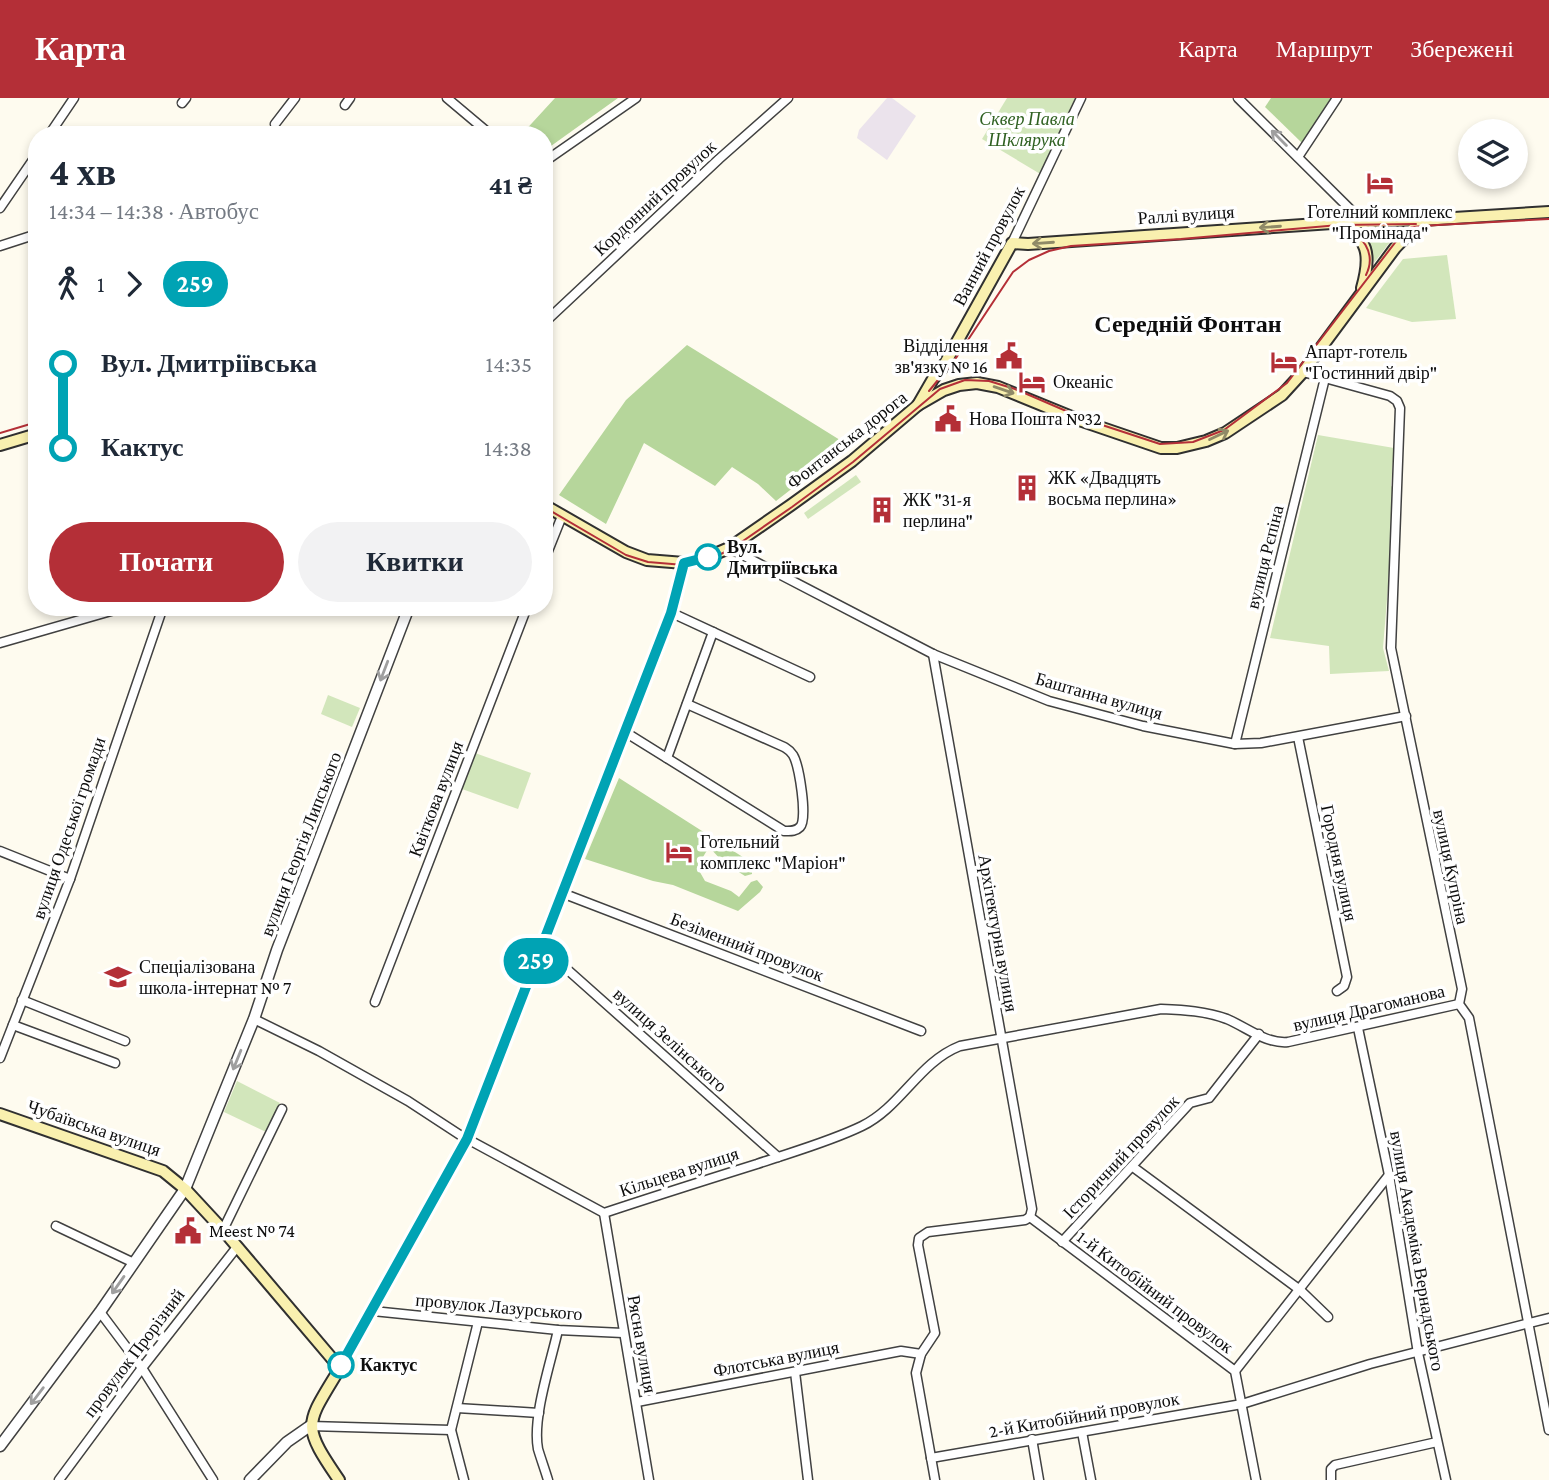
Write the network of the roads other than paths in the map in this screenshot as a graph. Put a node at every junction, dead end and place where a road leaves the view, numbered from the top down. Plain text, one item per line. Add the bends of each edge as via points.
1 (74, 98) edge
2 (295, 98) edge
3 (447, 98) edge
4 (636, 98) edge
5 (788, 98) edge
6 (1081, 98) edge
7 (1238, 98) edge
8 (1337, 98) edge
9 (275, 124) dead end
10 (55, 126) edge
11 (480, 126) edge
12 (553, 156) edge
13 (1298, 157) junction
14 (28, 166) edge
15 (0, 208) edge
16 (1549, 212) edge
17 (1422, 220) junction
18 (1362, 221) junction
19 (1332, 223) junction
20 (28, 237) edge
21 (1012, 243) junction
22 (0, 246) edge
23 (1359, 298) junction
24 (553, 315) edge
25 (943, 367) junction
26 (1303, 372) junction
27 (1325, 378) junction
28 (953, 387) junction
29 (918, 405) junction
30 (28, 437) edge
31 (0, 445) edge
32 (553, 510) edge
33 (562, 516) junction
34 (553, 538) edge
35 (729, 548) junction
36 (684, 563) junction
37 (671, 613) junction
38 (94, 616) edge
39 (160, 616) edge
40 (406, 616) edge
41 (524, 616) edge
42 (713, 632) junction
43 (0, 643) edge
44 (933, 654) junction
45 (810, 677) dead end
46 (687, 704) junction
47 (1406, 716) junction
48 (625, 732) junction
49 (1297, 737) junction
50 (1235, 744) junction
51 (667, 758) junction
52 (0, 851) edge
53 (70, 879) junction
54 (562, 893) junction
55 (542, 947) junction
56 (1337, 991) dead end
57 (22, 1000) junction
58 (375, 1002) dead end
59 (1459, 1003) junction
60 (1235, 1016) dead end
61 (1224, 1018) junction
62 (254, 1019) junction
63 (13, 1025) junction
64 (1358, 1028) junction
65 (921, 1031) dead end
66 (1259, 1034) junction
67 (1001, 1038) junction
68 (125, 1041) dead end
69 (0, 1058) edge
70 (115, 1063) dead end
71 (282, 1109) dead end
72 (0, 1114) edge
73 (467, 1139) junction
74 (778, 1157) junction
75 (1133, 1167) junction
76 (1389, 1175) junction
77 (186, 1189) junction
78 (604, 1213) junction
79 (1030, 1217) junction
80 (56, 1226) dead end
81 (223, 1230) junction
82 (1062, 1242) junction
83 (237, 1247) junction
84 (134, 1263) junction
85 (1300, 1290) junction
86 (373, 1311) junction
87 (100, 1312) junction
88 (1328, 1317) dead end
89 (1549, 1318) edge
90 (478, 1322) junction
91 (1527, 1323) junction
92 (558, 1330) junction
93 (624, 1333) junction
94 (1418, 1353) junction
95 (921, 1354) junction
96 (142, 1368) junction
97 (340, 1368) junction
98 (1235, 1371) junction
99 (794, 1372) junction
100 (637, 1402) junction
101 (1242, 1404) junction
102 (457, 1408) junction
103 (539, 1413) junction
104 (310, 1426) junction
105 (451, 1430) junction
106 (1549, 1430) edge
107 (1082, 1432) junction
108 (1032, 1440) junction
109 (1437, 1442) junction
110 (0, 1446) edge
111 (931, 1458) junction
112 (59, 1480) edge
113 (213, 1480) edge
114 (250, 1480) edge
115 (339, 1480) edge
116 (464, 1480) edge
117 (548, 1480) edge
118 (649, 1480) edge
119 (808, 1480) edge
120 (936, 1480) edge
121 (1039, 1480) edge
122 (1091, 1480) edge
123 (1256, 1480) edge
124 (1331, 1480) edge
125 (1446, 1480) edge

1 - 10 street
2 - 9 street
3 - 11 street
4 - 12 street
5 - 24 street, Кордонний провулок
6 - 21 street, Ванний провулок
13 -> 7 street
8 - 13 street
13 - 18 street
14 - 15 street
16 - 17 main road
17 - 18 main road, Раллі вулиця
17 - 23 main road, Фонтанська дорога
18 - 19 main road, Раллі вулиця
19 -> 21 main road, Раллі вулиця
19 - 23 main road via 1352,232 1366,250 1367,270
20 - 22 street
21 - 25 main road, Ванний провулок
23 - 26 main road, Фонтанська дорога
25 - 28 main road via 941,380
25 - 29 main road, Ванний провулок
26 - 27 street, вулиця Купріна
28 -> 26 main road, Фонтанська дорога via 977,383 999,387 1079,420 1161,448 1177,448 1225,433 1282,395
27 - 47 street, вулиця Купріна via 1390,396 1400,408 1391,649
27 - 50 street, вулиця Рєпіна
28 - 29 main road, Фонтанська дорога
29 - 35 main road, Фонтанська дорога via 852,461
30 - 31 main road
32 - 33 main road, Фонтанська дорога
33 - 34 street
33 - 36 main road, Фонтанська дорога via 626,552
35 - 36 main road, Фонтанська дорога
35 - 44 street, Баштанна вулиця
36 - 37 street
37 - 42 street
37 - 48 street
38 - 43 street
39 - 53 street, вулиця Одеської громади
40 -> 62 street, вулиця Георгія Липського
41 - 58 street, Квіткова вулиця
42 - 45 street
42 - 46 street
44 - 50 street, Баштанна вулиця via 1049,701
44 - 67 street, Архітектурна вулиця
46 - 51 street
46 - 51 street via 791,752 804,820 801,827 783,831
47 - 49 street, Баштанна вулиця
47 - 59 street, вулиця Купріна via 1462,989
48 - 51 street
48 - 54 street
49 - 50 street, Баштанна вулиця
49 - 56 street, Городня вулиця via 1347,976
52 - 53 street
53 - 57 street, вулиця Одеської громади
54 - 55 street
54 - 65 street, Безіменний провулок
55 - 73 street
55 - 74 street, вулиця Зелінського
57 - 63 street, вулиця Одеської громади
57 - 68 street
59 - 64 street, вулиця Драгоманова
59 - 91 street, вулиця Купріна via 1469,1018
60 - 61 street
61 - 66 street, вулиця Драгоманова
61 - 67 street, вулиця Драгоманова via 1193,1010 1161,1009
62 - 73 street, Кільцева вулиця via 408,1101
62 -> 77 street, вулиця Георгія Липського
63 - 69 street, вулиця Одеської громади
63 - 70 street
64 - 66 street, вулиця Драгоманова via 1275,1043
64 - 76 street, вулиця Академіка Вернадського
66 - 75 street, Історичний провулок via 1209,1098 1190,1103
67 - 74 street, Кільцева вулиця via 944,1052 883,1115
67 - 79 street, Архітектурна вулиця
71 - 81 street
72 - 77 main road, Чубаївська вулиця via 163,1171
73 - 78 street, Кільцева вулиця
73 - 86 street
74 - 78 street, Кільцева вулиця
75 - 82 street, Історичний провулок
75 - 85 street
76 - 85 street
76 - 94 street, вулиця Академіка Вернадського
77 - 81 main road, Чубаївська вулиця
77 - 84 street, вулиця Георгія Липського
78 - 93 street, Рясна вулиця
79 - 82 street, 1-й Китобійний провулок
79 - 95 street via 928,1232 919,1238 935,1333
80 - 84 street
81 - 83 main road, Чубаївська вулиця
82 - 98 street, 1-й Китобійний провулок
83 - 96 street, провулок Прорізний
83 - 97 main road, Чубаївська вулиця
84 -> 87 street, вулиця Георгія Липського
85 - 88 street
85 - 98 street
86 - 90 street, провулок Лазурського
86 - 97 street
87 - 96 street
87 -> 110 street, вулиця Георгія Липського
89 - 91 street, 2-й Китобійний провулок
90 - 92 street, провулок Лазурського
90 - 102 street
91 - 94 street, 2-й Китобійний провулок
91 - 106 street, вулиця Купріна
92 - 93 street, провулок Лазурського
92 - 103 street
93 - 100 street, Рясна вулиця
94 - 101 street, 2-й Китобійний провулок
94 - 109 street, вулиця Академіка Вернадського
95 - 99 street, Флотська вулиця via 901,1351
95 - 111 street via 916,1373
96 - 112 street, провулок Прорізний
96 - 113 street
97 - 104 main road
98 - 101 street, 1-й Китобійний провулок
99 - 100 street, Флотська вулиця
99 - 119 street
100 - 118 street, Рясна вулиця
101 - 107 street, 2-й Китобійний провулок
101 - 123 street
102 - 103 street
102 - 105 street
103 - 117 street via 538,1448
104 - 105 street
104 - 114 street
104 - 115 main road via 315,1445
105 - 116 street
107 - 108 street, 2-й Китобійний провулок
107 - 122 street
108 - 111 street, 2-й Китобійний провулок
108 - 121 street
109 - 124 street via 1335,1465
109 - 125 street, вулиця Академіка Вернадського
111 - 120 street

